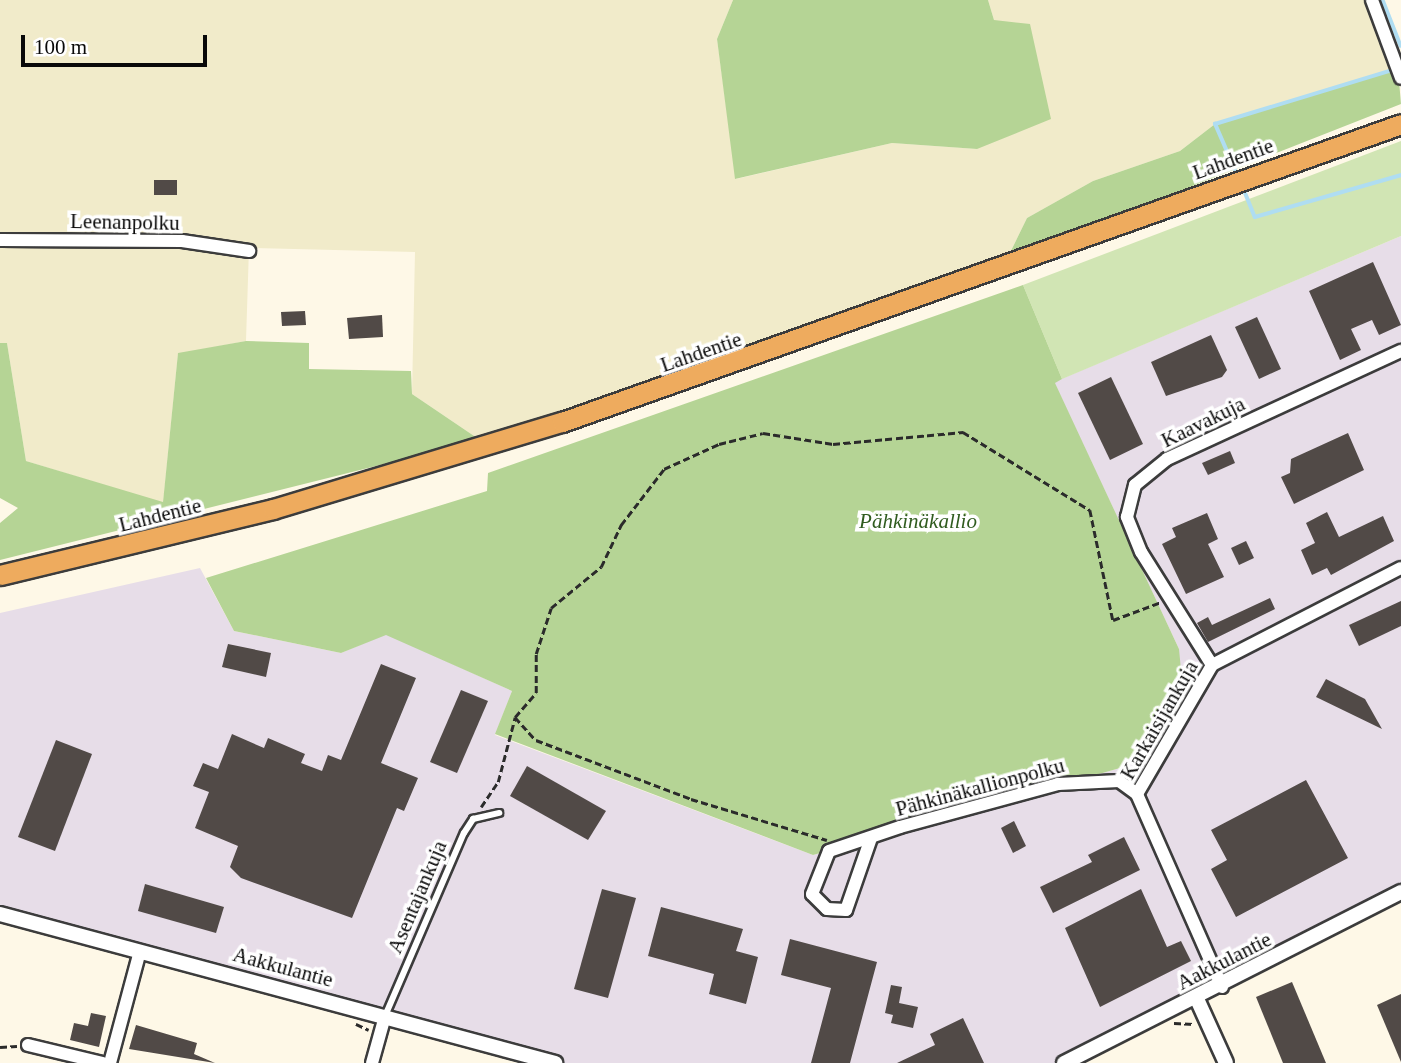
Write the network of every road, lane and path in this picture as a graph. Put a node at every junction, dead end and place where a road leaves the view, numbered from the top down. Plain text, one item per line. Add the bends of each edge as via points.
1 (1372, 0) edge
2 (1401, 78) edge
3 (1401, 124) edge
4 (0, 240) edge
5 (249, 251) dead end
6 (1401, 351) edge
7 (1401, 568) edge
8 (0, 575) edge
9 (1169, 596) junction
10 (1212, 664) junction
11 (515, 717) junction
12 (1137, 794) junction
13 (499, 813) dead end
14 (473, 819) junction
15 (871, 838) junction
16 (841, 847) junction
17 (1401, 892) edge
18 (0, 914) edge
19 (140, 951) junction
20 (1222, 987) junction
21 (1197, 999) junction
22 (385, 1016) junction
23 (1162, 1029) dead end
24 (1198, 1030) dead end
25 (28, 1045) joint
26 (0, 1047) edge
27 (103, 1063) edge
28 (110, 1063) edge
29 (372, 1063) edge
30 (555, 1063) edge
31 (1064, 1063) edge
32 (1226, 1063) edge

1 - 2 street
3 - 8 highway, Lahdentie via 562,422 273,509
4 - 5 street, Leenanpolku via 182,241
6 - 9 street, Kaavakuja via 1167,459 1135,485 1127,517
7 - 10 street, Karkaisijankuja
9 - 10 street, Kaavakuja
9 - 11 path via 1113,620 1090,510 962,432 833,444 763,433 719,444 664,469 621,525 601,567 551,608 536,654 536,693
10 - 12 street, Karkaisijankuja
11 - 14 path via 498,782
11 - 16 path via 536,740
12 - 15 street, Pähkinäkallionpolku via 1119,781 1058,784
12 - 20 street, Karkaisijankuja
13 - 14 lane
14 - 22 lane, Asentajankuja
15 - 16 street, Pähkinäkallionpolku
15 - 16 street, Pähkinäkallionpolku via 846,910 827,909 812,894 817,869 829,851
17 - 20 street, Aakkulantie
18 - 19 street, Aakkulantie
19 - 22 street, Aakkulantie
19 - 28 street
20 - 21 street, Aakkulantie
21 - 31 street, Aakkulantie
21 - 32 street
22 - 29 street
22 - 30 street, Aakkulantie
23 - 24 path via 1182,1020
25 - 26 path
25 - 27 street

